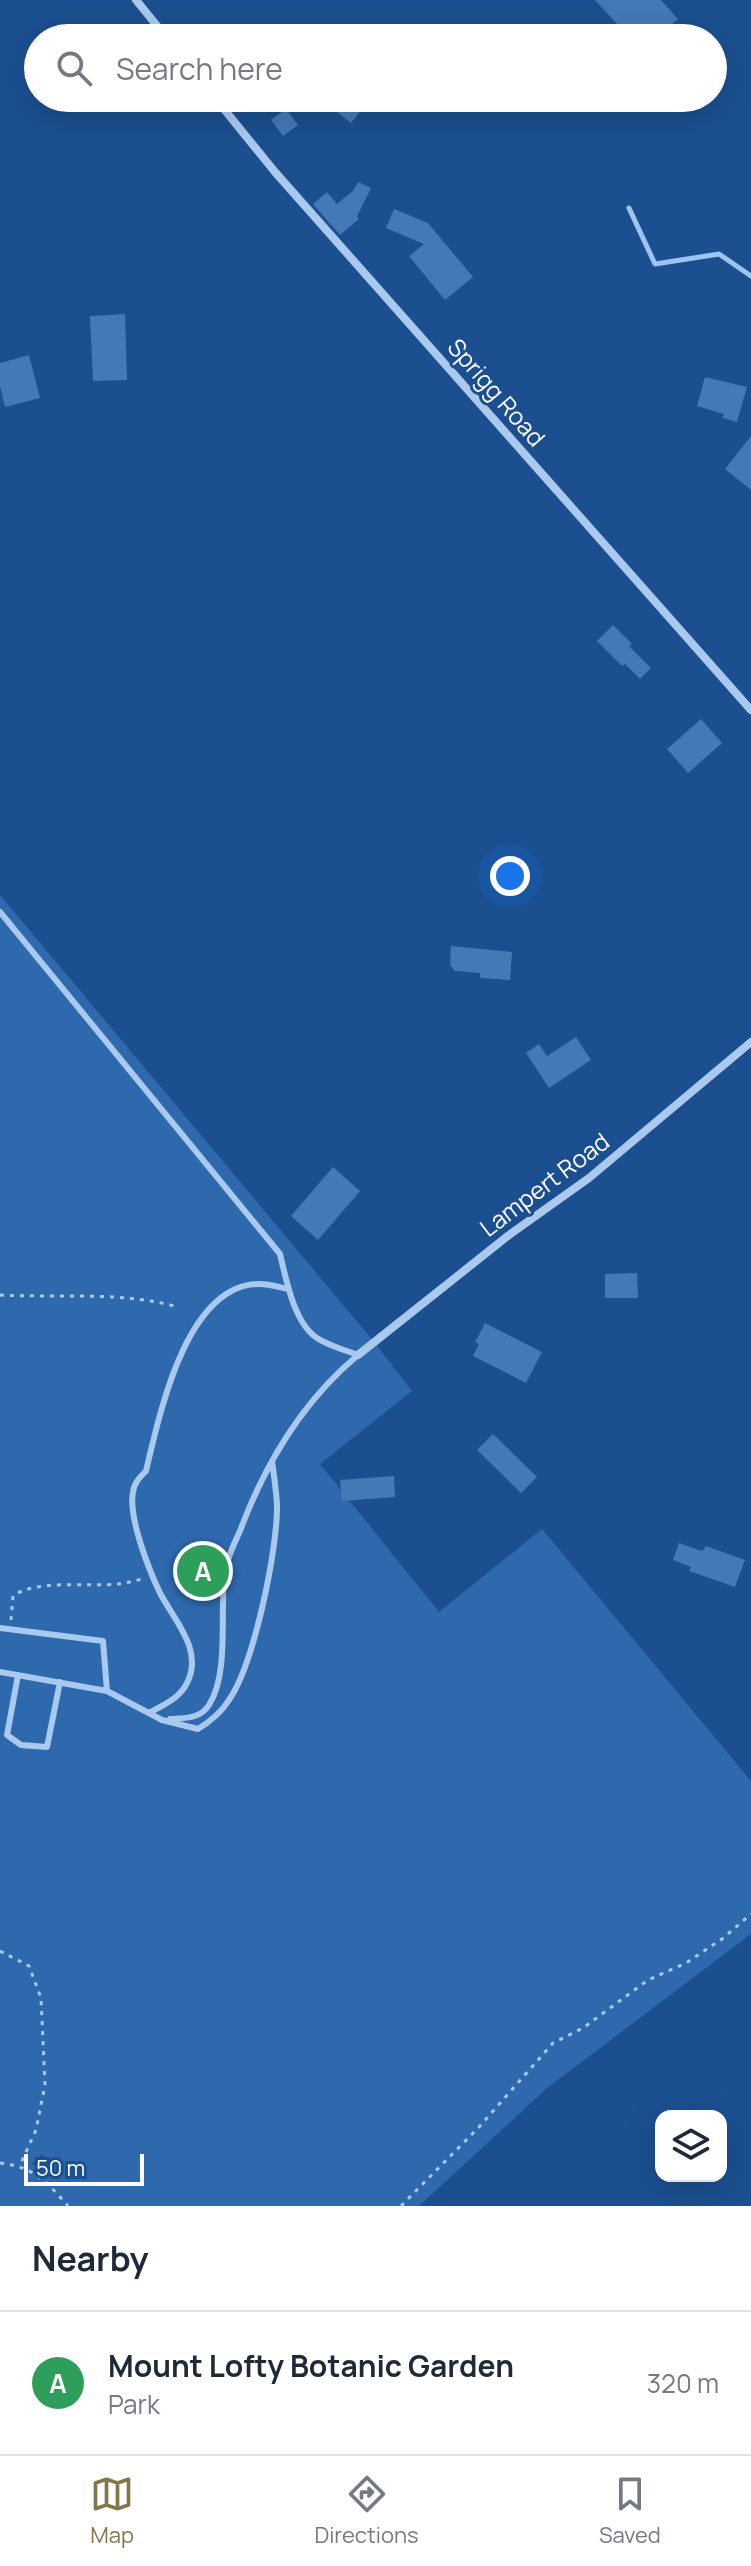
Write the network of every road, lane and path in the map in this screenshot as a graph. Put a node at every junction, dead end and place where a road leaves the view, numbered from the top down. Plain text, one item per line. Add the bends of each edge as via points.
1 (136, 0) edge
2 (156, 24) edge
3 (226, 112) edge
4 (751, 710) edge
5 (0, 912) edge
6 (751, 1042) edge
7 (288, 1289) junction
8 (0, 1295) edge
9 (178, 1307) dead end
10 (358, 1355) junction
11 (272, 1461) junction
12 (154, 1576) junction
13 (0, 1628) edge
14 (11, 1629) junction
15 (0, 1672) edge
16 (18, 1675) junction
17 (60, 1682) junction
18 (107, 1691) junction
19 (149, 1713) junction
20 (162, 1720) junction
21 (751, 1914) edge
22 (0, 1951) edge
23 (0, 2163) edge
24 (20, 2165) junction
25 (68, 2206) edge
26 (401, 2206) edge

1 - 2 street
3 - 4 street, Sprigg Road
5 - 7 lane via 280,1254
6 - 10 street, Lampert Road via 589,1178
7 - 10 lane via 311,1333
7 - 12 lane via 258,1284 224,1295 197,1324 182,1354 146,1471 133,1492
8 - 9 path via 98,1296
10 - 11 lane via 318,1393
11 - 20 lane via 225,1572 213,1696 193,1718
11 - 20 lane via 277,1506 267,1587 239,1682 214,1719 198,1729
12 - 14 path via 120,1584 19,1591 13,1596
12 - 19 lane via 188,1643 192,1669 176,1697
13 - 14 lane
14 - 18 lane via 103,1641
15 - 16 lane
16 - 17 lane
16 - 17 lane via 7,1735 21,1745 47,1747
17 - 18 lane
18 - 19 lane
19 - 20 lane
21 - 26 path via 686,1963 648,1980 583,2028 553,2043
22 - 24 path via 29,1966 41,1998 45,2085 36,2130
23 - 24 path
24 - 25 path via 42,2177

